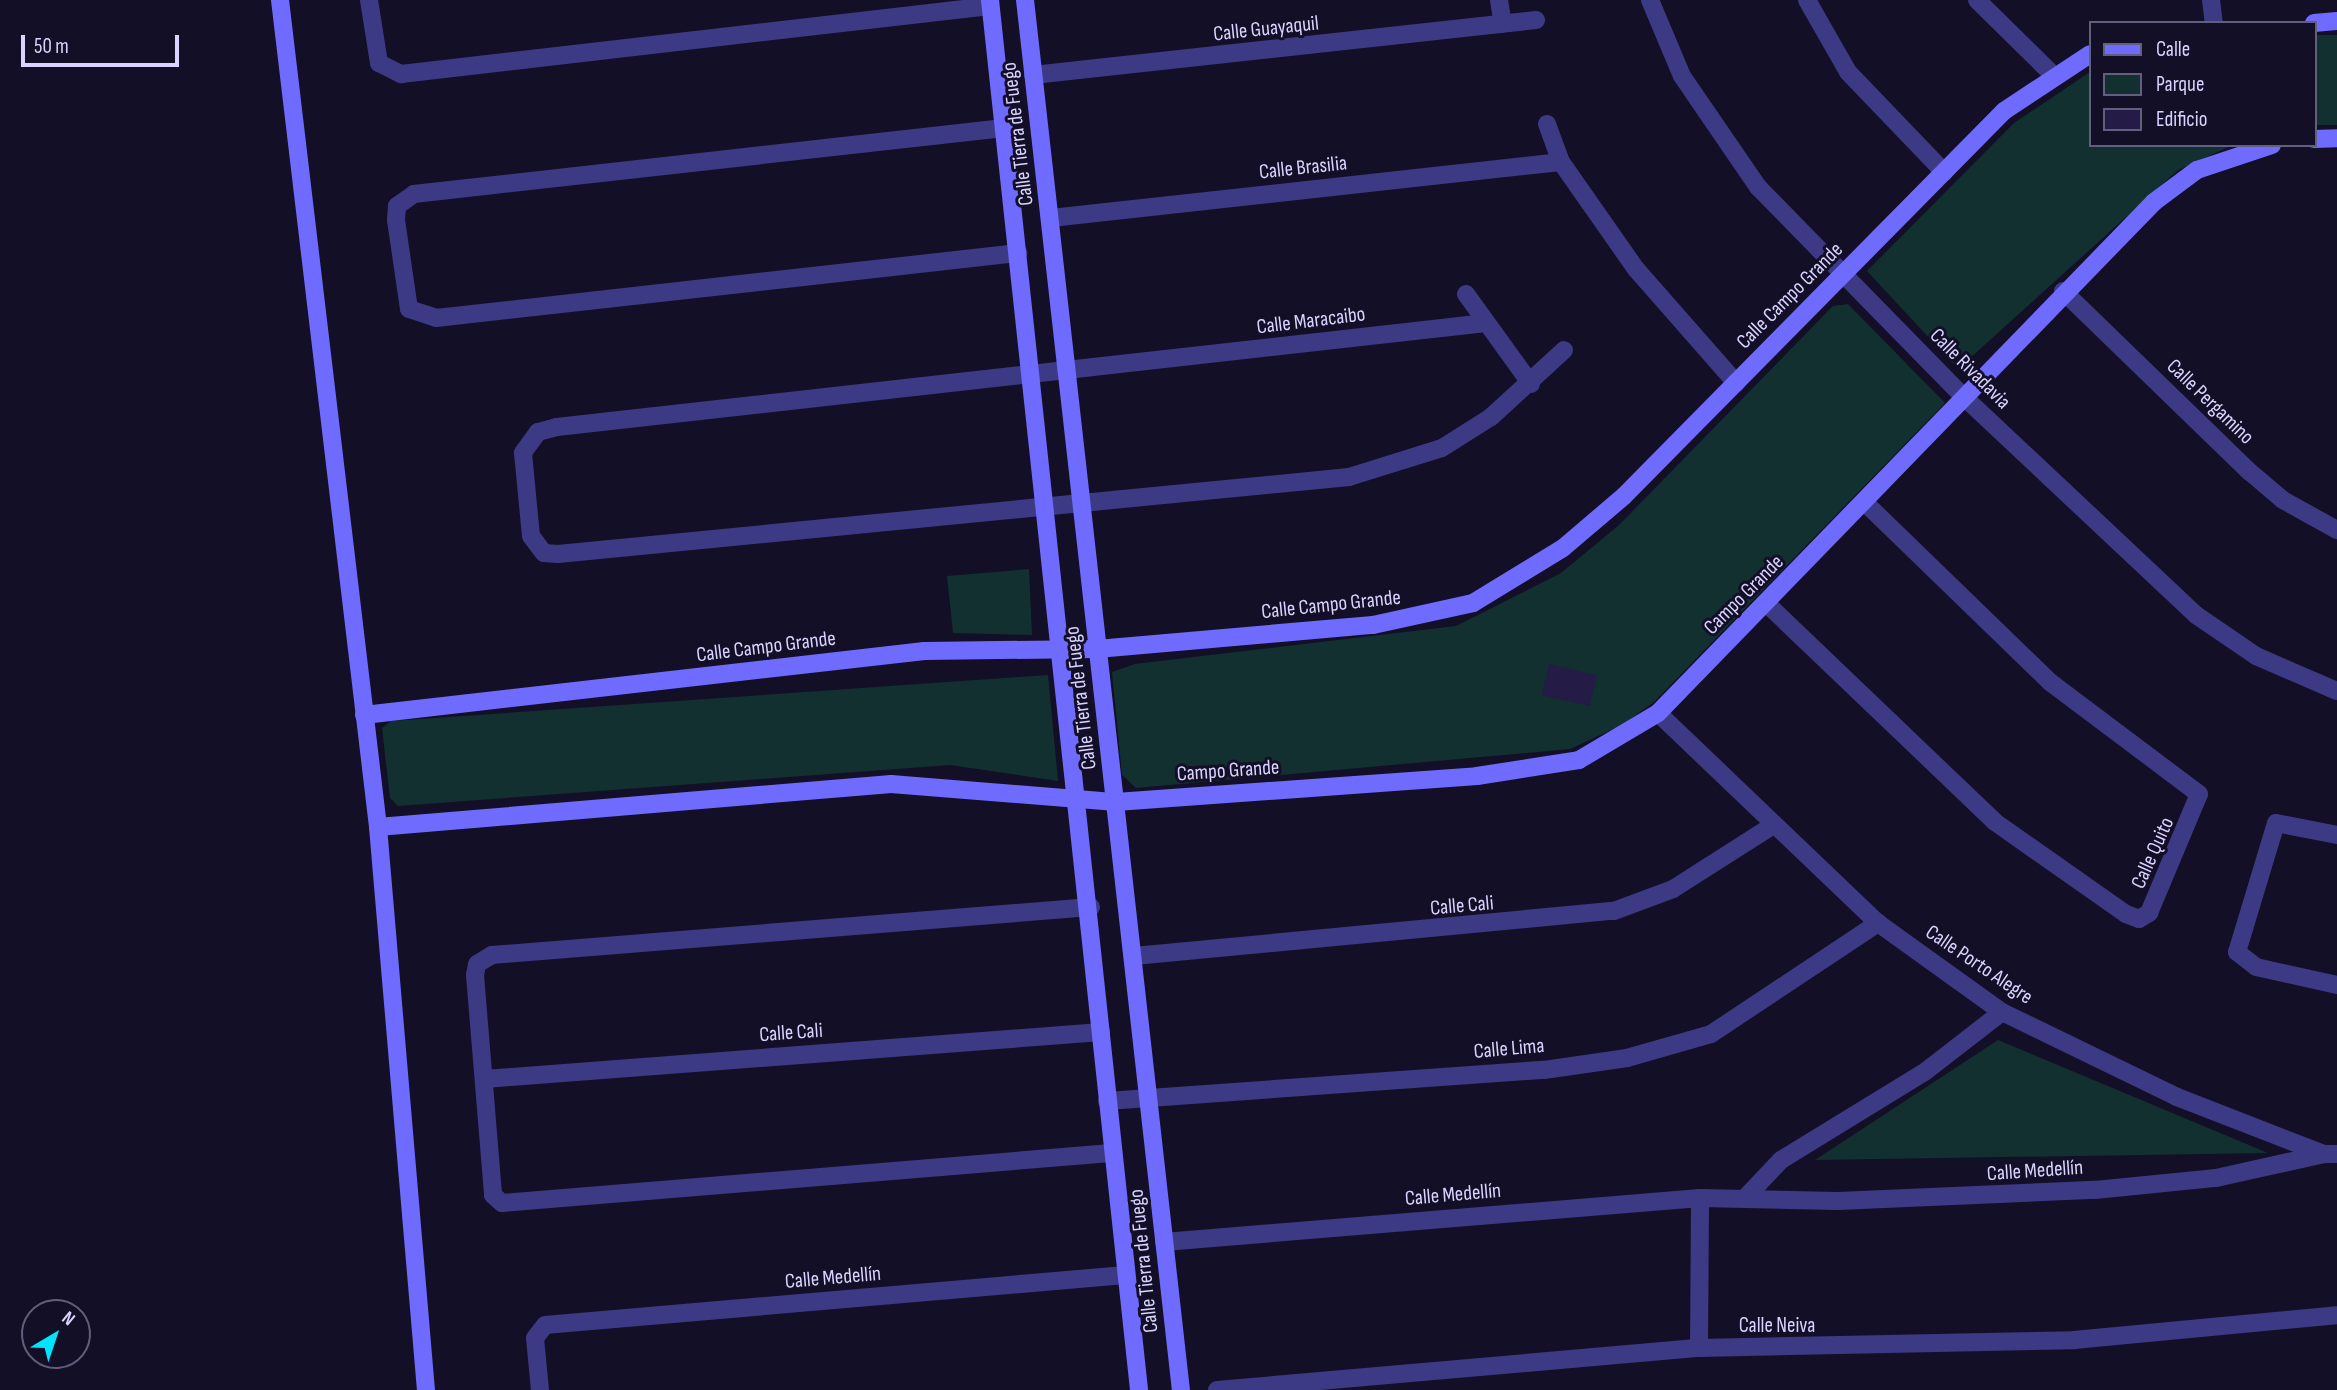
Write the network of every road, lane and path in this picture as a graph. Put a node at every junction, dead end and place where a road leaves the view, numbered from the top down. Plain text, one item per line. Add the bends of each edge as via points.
1 (280, 0) edge
2 (369, 0) edge
3 (1025, 0) edge
4 (1499, 0) edge
5 (1650, 0) edge
6 (1807, 0) edge
7 (1977, 0) edge
8 (2211, 0) edge
9 (990, 3) edge
10 (1536, 20) dead end
11 (2214, 21) edge
12 (2337, 21) edge
13 (2316, 23) edge
14 (1503, 24) junction
15 (2088, 55) edge
16 (2052, 74) junction
17 (1033, 75) junction
18 (1547, 124) dead end
19 (1004, 128) junction
20 (2337, 138) edge
21 (2316, 139) edge
22 (2266, 147) edge
23 (1561, 162) junction
24 (1944, 172) junction
25 (1051, 219) junction
26 (1018, 253) junction
27 (1844, 274) junction
28 (2063, 291) junction
29 (1466, 294) dead end
30 (1486, 323) junction
31 (1564, 350) dead end
32 (1066, 373) junction
33 (1028, 377) junction
34 (1736, 383) junction
35 (1531, 384) junction
36 (1964, 397) junction
37 (1866, 504) junction
38 (1043, 506) junction
39 (1083, 506) junction
40 (2337, 530) edge
41 (1767, 604) junction
42 (1097, 649) junction
43 (1060, 651) junction
44 (2337, 691) edge
45 (1658, 713) junction
46 (364, 715) junction
47 (1079, 802) junction
48 (1116, 802) junction
49 (1772, 826) junction
50 (378, 827) junction
51 (2337, 835) edge
52 (1091, 906) junction
53 (1878, 923) junction
54 (1134, 956) junction
55 (2337, 985) edge
56 (2003, 1012) junction
57 (1101, 1032) junction
58 (485, 1079) junction
59 (1149, 1098) junction
60 (1107, 1101) junction
61 (1111, 1153) junction
62 (2330, 1154) edge
63 (1746, 1197) junction
64 (1700, 1198) junction
65 (1164, 1242) junction
66 (1125, 1275) junction
67 (2337, 1315) edge
68 (1699, 1348) junction
69 (426, 1390) edge
70 (540, 1390) edge
71 (1139, 1390) edge
72 (1181, 1390) edge
73 (1217, 1390) edge

1 - 46 street
2 - 9 street via 379,63 401,74
3 - 17 street, Calle Tierra de Fuego
4 - 14 street
5 - 27 street, Calle Rivadavia via 1682,76 1713,126 1758,187
6 - 24 street via 1847,72
7 - 16 street
8 - 11 street
9 - 19 street, Calle Tierra de Fuego
10 - 14 street, Calle Guayaquil
12 - 13 street
14 - 17 street, Calle Guayaquil
15 - 16 street, Calle Campo Grande
16 - 24 street, Calle Campo Grande
17 - 25 street, Calle Tierra de Fuego
18 - 23 street
19 - 26 street, Calle Tierra de Fuego
19 - 26 street via 414,194 397,206 397,232 409,309 436,318
20 - 21 street
22 - 28 street, Campo Grande via 2197,170 2154,202
23 - 25 street, Calle Brasilia
23 - 34 street via 1636,269
24 - 27 street, Calle Campo Grande
25 - 32 street, Calle Tierra de Fuego
26 - 33 street, Calle Tierra de Fuego
27 - 34 street, Calle Campo Grande
27 - 36 street, Calle Rivadavia
28 - 36 street, Campo Grande
28 - 40 street, Calle Pergamino via 2250,472 2283,500
29 - 30 street
30 - 32 street, Calle Maracaibo
30 - 35 street
31 - 35 street
32 - 33 street, Calle Maracaibo
32 - 39 street, Calle Tierra de Fuego
33 - 38 street, Calle Tierra de Fuego
33 - 38 street, Calle Maracaibo via 538,432 523,453 531,536 544,553 558,554
34 - 42 street, Calle Campo Grande via 1624,496 1563,548 1473,603 1373,625
35 - 39 street via 1442,448 1394,466 1349,477
36 - 37 street, Campo Grande
36 - 44 street, Calle Rivadavia via 2196,615 2256,656
37 - 41 street, Campo Grande
37 - 41 street, Calle Quito via 2050,682 2199,794 2149,913 2139,919 2126,914 1995,822
38 - 39 street, Calle Maracaibo
38 - 43 street, Calle Tierra de Fuego
39 - 42 street, Calle Tierra de Fuego
41 - 45 street, Campo Grande
42 - 43 street, Calle Campo Grande
42 - 48 street, Calle Tierra de Fuego
43 - 46 street, Calle Campo Grande via 924,651
43 - 47 street, Calle Tierra de Fuego
45 - 48 street, Campo Grande via 1579,760 1533,769
45 - 49 street, Calle Porto Alegre
46 - 50 street
47 - 48 street
47 - 50 street via 891,785
47 - 52 street, Calle Tierra de Fuego
48 - 54 street, Calle Tierra de Fuego
49 - 53 street, Calle Porto Alegre
49 - 54 street, Calle Cali via 1673,889 1614,911
50 - 69 street
51 - 55 street via 2276,823 2237,952 2256,967
52 - 57 street, Calle Tierra de Fuego
52 - 58 street via 484,957 475,975
53 - 56 street, Calle Porto Alegre
53 - 59 street, Calle Lima via 1711,1034 1627,1058 1544,1070
54 - 59 street, Calle Tierra de Fuego
56 - 62 street, Calle Porto Alegre via 2177,1097
56 - 63 street via 1926,1071 1780,1160
57 - 58 street, Calle Cali
57 - 60 street, Calle Tierra de Fuego
58 - 61 street via 493,1195 502,1203
59 - 60 street, Calle Lima
59 - 65 street, Calle Tierra de Fuego
60 - 61 street, Calle Tierra de Fuego
61 - 66 street, Calle Tierra de Fuego
62 - 63 street, Calle Medellín via 2216,1178 2095,1190 1838,1202
63 - 64 street, Calle Medellín
64 - 65 street, Calle Medellín
64 - 68 street
65 - 72 street, Calle Tierra de Fuego
66 - 70 street, Calle Medellín via 545,1325 535,1338
66 - 71 street, Calle Tierra de Fuego
67 - 68 street, Calle Neiva via 2074,1340
68 - 73 street, Calle Neiva

